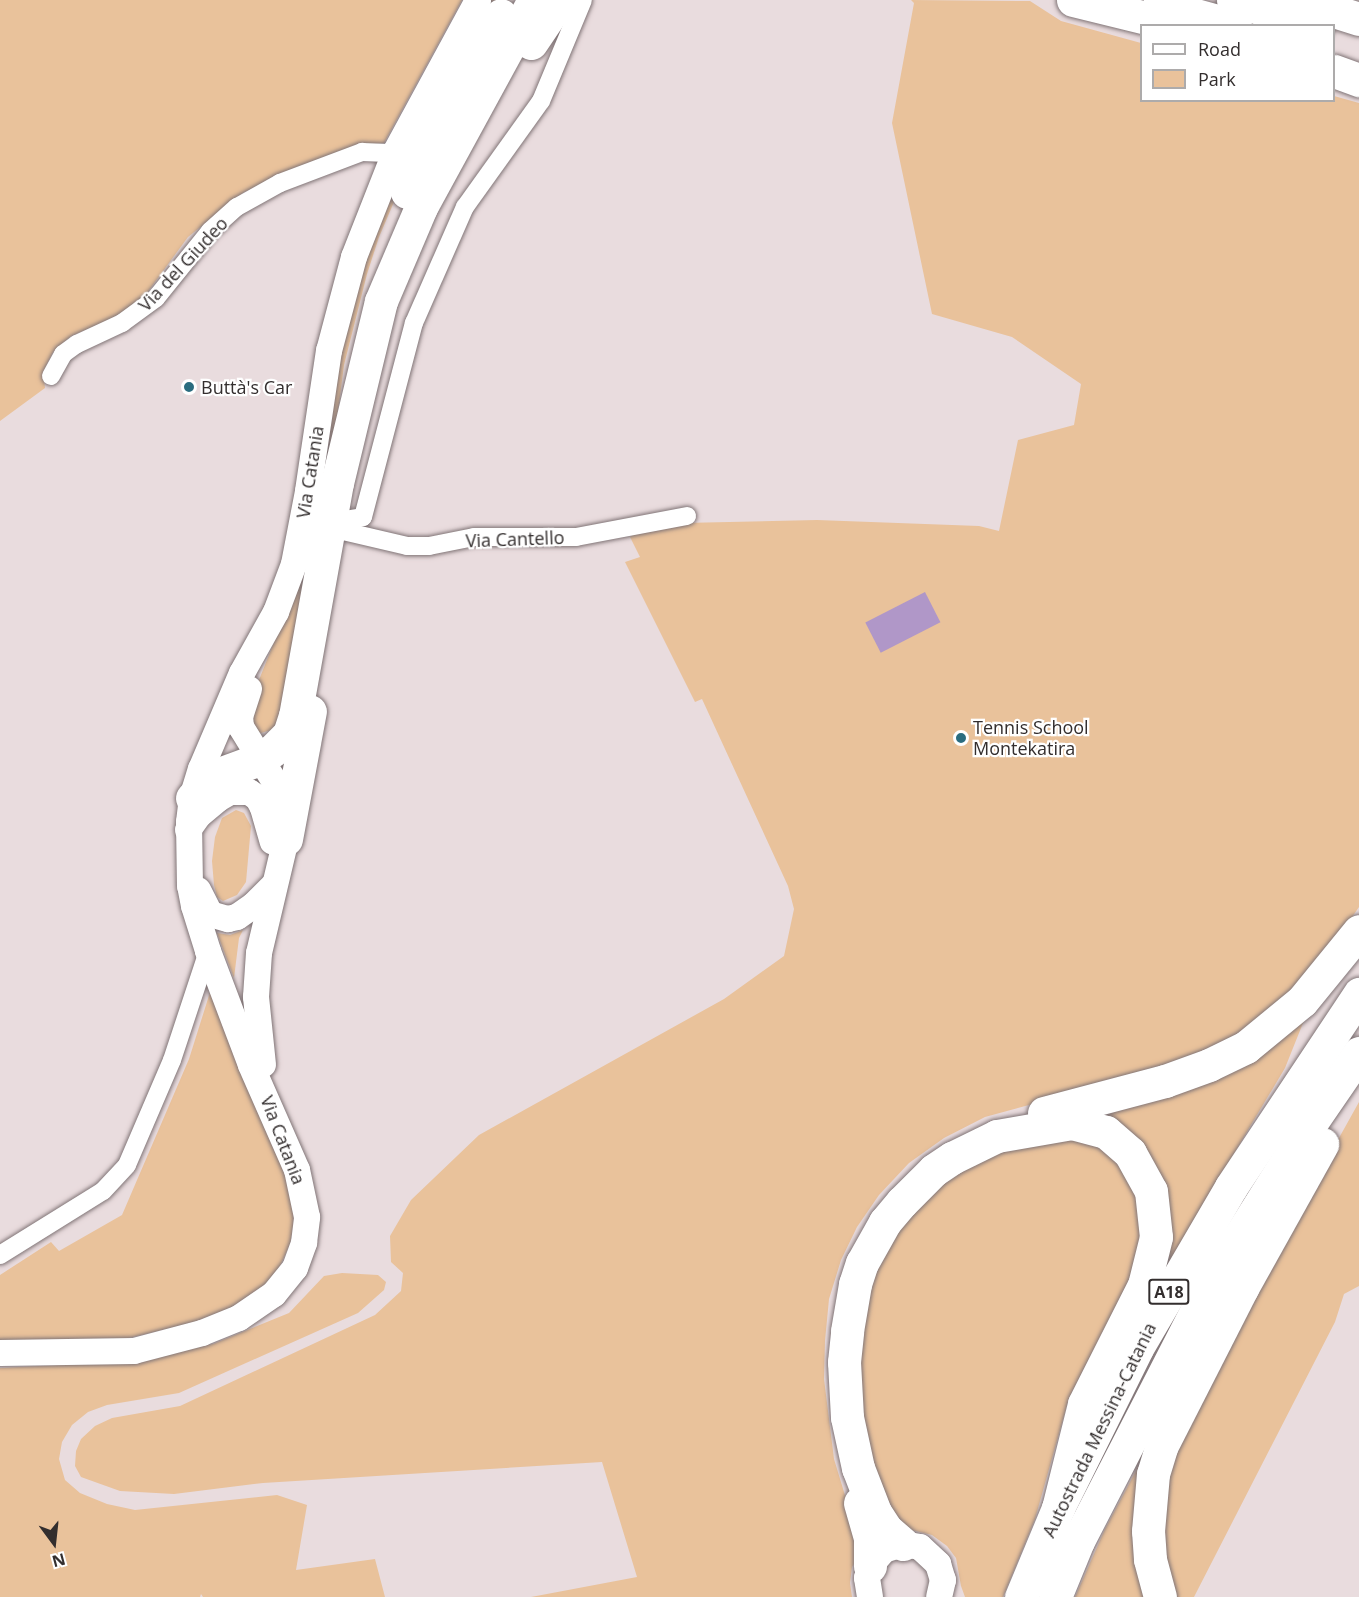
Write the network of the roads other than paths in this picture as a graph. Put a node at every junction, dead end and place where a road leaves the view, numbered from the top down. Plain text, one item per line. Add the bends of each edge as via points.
1 (478, 0) edge
2 (509, 0) edge
3 (534, 0) edge
4 (547, 0) edge
5 (560, 0) edge
6 (583, 0) edge
7 (1073, 0) edge
8 (1141, 0) edge
9 (1233, 0) edge
10 (1299, 0) edge
11 (1353, 0) edge
12 (1359, 2) edge
13 (1359, 19) edge
14 (1171, 24) edge
15 (1201, 24) edge
16 (1228, 24) edge
17 (1311, 24) edge
18 (1335, 30) edge
19 (1359, 38) edge
20 (1335, 54) edge
21 (1359, 59) edge
22 (1335, 71) edge
23 (1359, 80) edge
24 (487, 106) junction
25 (395, 153) junction
26 (51, 376) dead end
27 (337, 483) junction
28 (687, 516) dead end
29 (344, 526) junction
30 (276, 612) junction
31 (260, 759) junction
32 (192, 798) junction
33 (188, 838) junction
34 (280, 863) junction
35 (1359, 931) edge
36 (208, 951) junction
37 (1354, 1000) edge
38 (1359, 1053) edge
39 (1359, 1081) edge
40 (279, 1124) junction
41 (0, 1255) edge
42 (0, 1353) edge
43 (1058, 1508) junction
44 (903, 1544) junction
45 (869, 1587) edge
46 (944, 1594) edge
47 (1031, 1594) edge
48 (1160, 1597) edge

1 - 25 main road, Via Catania
2 - 27 highway via 431,140 402,205 377,278 350,381
3 - 27 highway via 437,178 394,269 368,346
4 - 24 highway
5 - 24 highway
6 - 29 street via 541,100 465,207 414,323 363,517
7 - 14 highway
8 - 15 highway
8 - 16 highway
9 - 17 highway
10 - 13 highway
11 - 12 highway
18 - 19 highway
20 - 21 highway
22 - 23 highway
24 - 29 highway via 436,199 392,306 365,411
25 - 26 street, Via del Giudeo via 362,152 280,183 237,207 210,231 156,298 122,323 63,354
25 - 30 main road, Via Catania via 338,308 301,532
27 - 31 highway via 295,716 288,734
28 - 29 street, Via Cantello via 576,537 474,537 429,546 407,546
29 - 34 highway
30 - 31 main road via 240,716 241,727
30 - 32 main road, Via Catania via 242,673
31 - 32 highway via 211,777
31 - 34 main road via 276,784
32 - 33 main road, Via Catania
33 - 34 main road via 199,814 218,799 230,792 249,792 263,808
33 - 34 main road via 200,897 210,914 219,919 237,917 254,905
33 - 36 main road, Via Catania via 190,886
34 - 40 main road via 259,953 256,997 262,1062
35 - 45 highway via 1302,1001 1246,1047 1165,1081 968,1136 927,1162 876,1216 851,1259 844,1282 833,1361 841,1444 870,1537
36 - 40 main road, Via Catania via 251,1065
36 - 41 street via 172,1060 127,1165 104,1191
37 - 43 highway, Autostrada Messina-Catania / A18 via 1231,1187 1176,1279 1137,1348
38 - 47 highway, Autostrada Messina-Catania / A18 via 1212,1280 1078,1541
39 - 48 highway via 1242,1288 1161,1447 1153,1474 1148,1531 1150,1559
40 - 42 main road, Via Catania via 304,1198 306,1231 295,1268 286,1283 258,1307 202,1333 134,1351
43 - 44 highway via 1084,1404 1144,1285 1156,1237 1151,1191 1131,1153 1106,1132 1072,1123 997,1136 952,1158 902,1202 861,1263 844,1362 847,1417 858,1468 875,1512
43 - 47 highway, Autostrada Messina-Catania / A18
44 - 45 main road via 884,1550
44 - 46 main road via 920,1547 933,1557 941,1572

